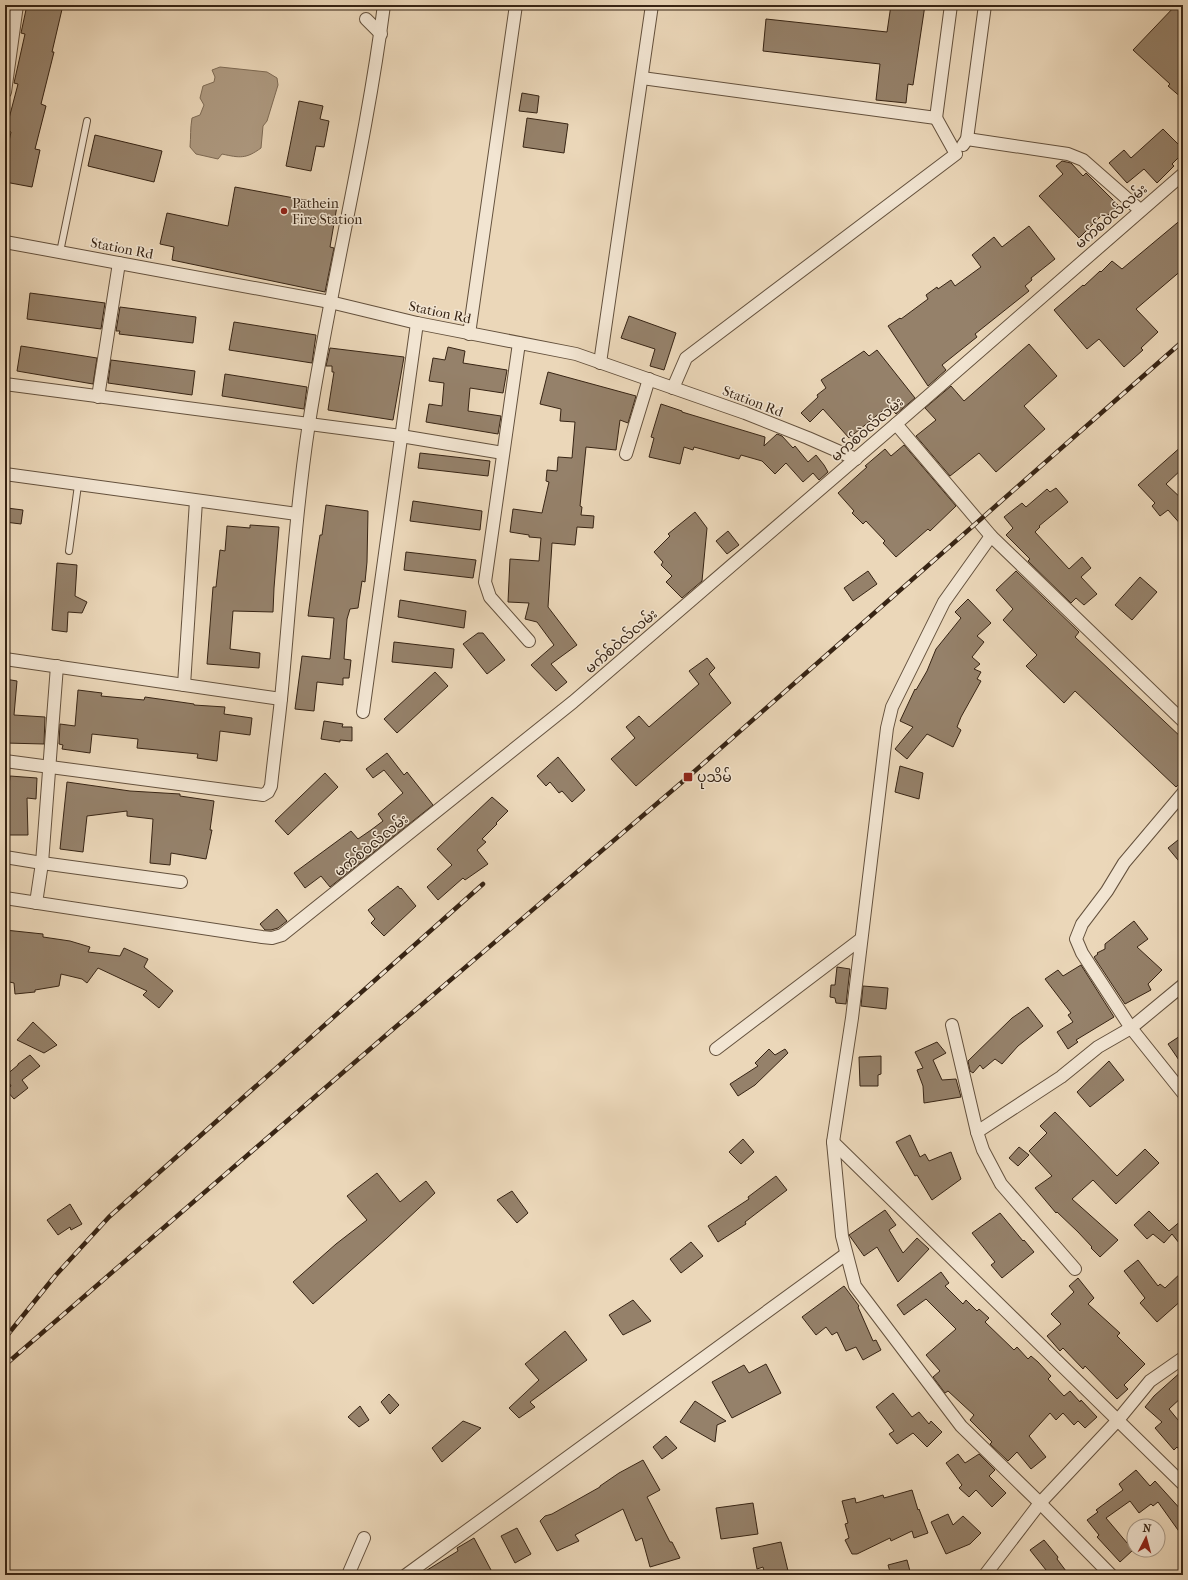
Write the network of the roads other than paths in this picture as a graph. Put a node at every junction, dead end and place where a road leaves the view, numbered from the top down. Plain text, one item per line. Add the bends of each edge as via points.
1 (17, 5) edge
2 (384, 5) edge
3 (516, 5) edge
4 (652, 5) edge
5 (951, 5) edge
6 (985, 5) edge
7 (366, 19) dead end
8 (381, 34) junction
9 (642, 78) junction
10 (5, 92) edge
11 (936, 118) junction
12 (87, 121) dead end
13 (967, 139) junction
14 (956, 154) junction
15 (1183, 174) edge
16 (1140, 210) junction
17 (5, 242) edge
18 (60, 252) junction
19 (119, 263) junction
20 (330, 302) junction
21 (417, 323) junction
22 (469, 334) junction
23 (519, 343) junction
24 (600, 363) junction
25 (649, 379) junction
26 (5, 384) edge
27 (673, 388) junction
28 (98, 397) junction
29 (309, 424) junction
30 (896, 424) junction
31 (401, 436) junction
32 (503, 452) junction
33 (626, 454) dead end
34 (856, 459) junction
35 (5, 474) edge
36 (78, 485) junction
37 (196, 501) junction
38 (298, 514) junction
39 (991, 536) junction
40 (69, 551) dead end
41 (529, 641) dead end
42 (5, 659) edge
43 (57, 666) junction
44 (184, 685) junction
45 (281, 699) junction
46 (364, 712) dead end
47 (1183, 721) edge
48 (5, 761) edge
49 (50, 768) junction
50 (1183, 793) edge
51 (5, 857) edge
52 (42, 863) junction
53 (181, 882) dead end
54 (5, 898) edge
55 (36, 903) junction
56 (861, 939) junction
57 (1183, 985) edge
58 (952, 1025) dead end
59 (1131, 1028) junction
60 (716, 1049) dead end
61 (1183, 1093) edge
62 (977, 1132) junction
63 (833, 1142) junction
64 (846, 1254) junction
65 (1075, 1269) dead end
66 (1183, 1358) edge
67 (1118, 1420) junction
68 (1183, 1484) edge
69 (1040, 1503) junction
70 (364, 1538) dead end
71 (348, 1575) edge
72 (406, 1575) edge
73 (985, 1575) edge
74 (1111, 1575) edge

1 - 10 street
2 - 8 street
3 - 22 street
4 - 9 street
5 - 11 street
6 - 13 street
7 - 8 street
8 - 20 street
9 - 11 street
9 - 24 street
11 - 14 street
12 - 18 lane
13 - 14 street
13 - 16 street via 1068,154 1083,160
14 - 27 street via 686,358
15 - 16 street, မက်စ်ဝဲလ်လမ်း
16 - 30 street, မက်စ်ဝဲလ်လမ်း
17 - 18 street, Station Rd
18 - 19 street, Station Rd
19 - 20 street, Station Rd
19 - 28 street
20 - 21 street, Station Rd
20 - 29 street
21 - 22 street, Station Rd
21 - 31 street
22 - 23 street, Station Rd
23 - 24 street, Station Rd via 576,354
23 - 32 street
24 - 25 street, Station Rd
25 - 27 street, Station Rd
25 - 33 street
26 - 28 street
27 - 34 street, Station Rd via 745,413
28 - 29 street
29 - 31 street
29 - 38 street
30 - 34 street, မက်စ်ဝဲလ်လမ်း
30 - 39 street
31 - 32 street
31 - 46 street
32 - 41 street via 485,582 490,597
34 - 55 street, မက်စ်ဝဲလ်လမ်း via 573,702 282,935 262,938
35 - 36 street
36 - 37 street
36 - 40 lane
37 - 38 street
37 - 44 street
38 - 45 street
39 - 47 street
39 - 56 street via 944,602 892,707 887,728
42 - 43 street
43 - 44 street
43 - 49 street
44 - 45 street
45 - 49 street via 271,786 263,795
48 - 49 street
49 - 52 street
50 - 59 street via 1124,863 1082,924 1076,939
51 - 52 street
52 - 53 street
52 - 55 street
54 - 55 street, မက်စ်ဝဲလ်လမ်း
56 - 60 street
56 - 63 street
57 - 59 street
58 - 62 street
59 - 61 street
59 - 62 street via 1098,1047 1061,1077
62 - 65 street via 983,1150 1002,1184
63 - 64 street
63 - 67 street
64 - 69 street via 855,1286 961,1426
64 - 72 street
66 - 67 street via 1150,1381
67 - 68 street
67 - 69 street
69 - 73 street
69 - 74 street
70 - 71 street

